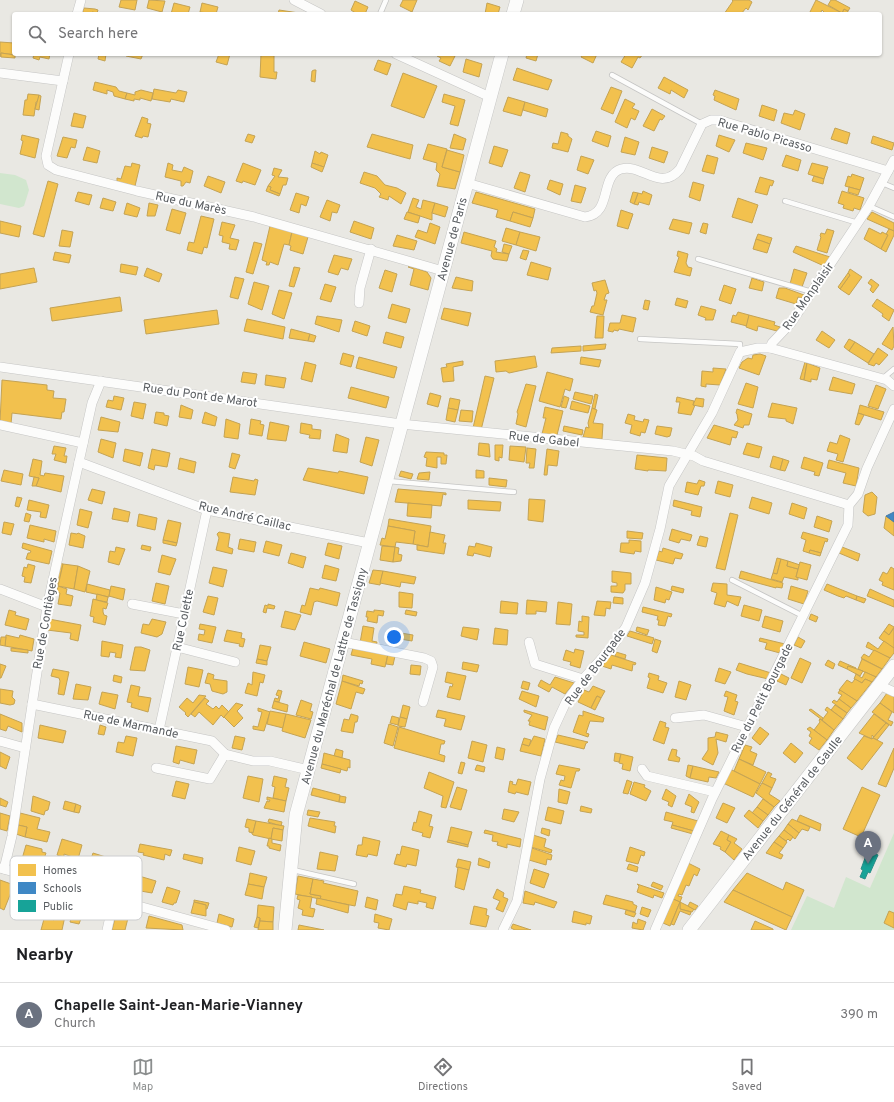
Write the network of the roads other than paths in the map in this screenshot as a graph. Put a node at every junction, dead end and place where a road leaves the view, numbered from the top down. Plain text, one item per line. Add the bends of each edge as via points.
1 (80, 0) edge
2 (294, 0) edge
3 (386, 0) edge
4 (517, 0) edge
5 (77, 12) edge
6 (316, 12) edge
7 (381, 12) edge
8 (514, 12) edge
9 (69, 56) edge
10 (400, 56) edge
11 (501, 56) edge
12 (0, 73) edge
13 (612, 75) dead end
14 (63, 81) junction
15 (490, 97) junction
16 (702, 124) junction
17 (894, 160) edge
18 (888, 171) junction
19 (467, 183) junction
20 (882, 184) junction
21 (894, 188) edge
22 (785, 201) dead end
23 (870, 206) junction
24 (894, 217) edge
25 (858, 223) junction
26 (371, 249) junction
27 (698, 259) dead end
28 (443, 271) junction
29 (812, 292) junction
30 (359, 303) dead end
31 (640, 338) dead end
32 (770, 348) junction
33 (740, 352) junction
34 (0, 367) edge
35 (894, 369) edge
36 (882, 379) junction
37 (101, 381) junction
38 (894, 386) edge
39 (894, 409) edge
40 (401, 424) junction
41 (0, 425) edge
42 (83, 443) junction
43 (688, 454) junction
44 (79, 462) junction
45 (386, 481) junction
46 (514, 492) dead end
47 (849, 505) junction
48 (207, 510) junction
49 (369, 543) junction
50 (732, 580) dead end
51 (0, 589) edge
52 (132, 604) dead end
53 (47, 607) junction
54 (184, 614) junction
55 (803, 616) junction
56 (343, 642) junction
57 (529, 642) dead end
58 (177, 647) junction
59 (234, 662) dead end
60 (894, 666) edge
61 (583, 680) junction
62 (879, 685) junction
63 (894, 692) edge
64 (423, 702) dead end
65 (32, 704) junction
66 (675, 718) dead end
67 (747, 727) junction
68 (159, 730) junction
69 (0, 741) edge
70 (25, 748) junction
71 (225, 754) junction
72 (156, 768) dead end
73 (642, 769) dead end
74 (309, 770) junction
75 (715, 792) junction
76 (2, 868) edge
77 (291, 869) junction
78 (354, 884) dead end
79 (142, 907) edge
80 (110, 920) edge
81 (107, 930) edge
82 (226, 930) edge
83 (285, 930) edge
84 (503, 930) edge
85 (655, 930) edge
86 (689, 930) edge

1 - 5 street
2 - 6 street
3 - 7 lane
4 - 8 main road
9 - 14 street, Rue du Marès
10 - 15 street
11 - 15 main road, Avenue de Paris
12 - 14 street
13 - 16 lane
14 - 26 street, Rue du Marès via 46,156 48,165 56,170 254,217
15 - 19 main road, Avenue de Paris
16 - 18 street, Rue Pablo Picasso via 719,120
16 - 19 street, Rue Pablo Picasso via 675,175 659,178 628,168 620,170 610,180 599,211 593,216 585,217
17 - 18 street, Rue Monplaisir
18 - 20 street, Rue Monplaisir
19 - 28 main road, Avenue de Paris
20 - 21 lane
20 - 23 street, Rue Monplaisir
22 - 25 lane
23 - 24 lane
23 - 25 street, Rue Monplaisir
25 - 29 street, Rue Monplaisir
26 - 28 street, Rue du Marès
26 - 30 street via 360,288
27 - 29 lane
28 - 40 main road, Avenue de Paris
29 - 32 street, Rue Monplaisir
31 - 33 lane via 740,344
32 - 33 street
32 - 36 street
33 - 43 street via 712,413
34 - 37 street, Rue du Pont de Marot
35 - 36 lane
36 - 38 street
37 - 40 street, Rue du Pont de Marot
37 - 42 street, Rue de Contièges via 92,402
39 - 47 street via 858,494
40 - 43 street, Rue de Gabel
40 - 45 main road, Avenue du Maréchal de Lattre de Tassigny
41 - 42 street
42 - 44 street, Rue de Contièges
43 - 47 street, Rue de Gabel via 703,461
43 - 61 street, Rue de Bourgade via 669,486 658,537 635,608 626,627
44 - 48 street, Rue André Caillac
44 - 53 street, Rue de Contièges
45 - 46 lane
45 - 49 main road, Avenue du Maréchal de Lattre de Tassigny
47 - 55 street, Rue du Petit Bourgade via 848,525
48 - 49 street, Rue André Caillac
48 - 54 street, Rue Colette
49 - 56 main road, Avenue du Maréchal de Lattre de Tassigny
50 - 55 lane
51 - 53 street
52 - 54 street
53 - 65 street, Rue de Contièges
54 - 58 street, Rue Colette
55 - 67 street, Rue du Petit Bourgade
56 - 64 street via 431,661 433,667
56 - 74 main road, Avenue du Maréchal de Lattre de Tassigny
57 - 61 street via 535,664
58 - 59 street
58 - 68 street, Rue Colette
60 - 62 main road, Avenue du Général de Gaulle
61 - 84 street, Rue de Bourgade via 566,702 554,728 540,779 517,901
62 - 63 street
62 - 86 main road, Avenue du Général de Gaulle
65 - 68 street, Rue de Marmande
65 - 70 street, Rue de Contièges
66 - 67 street via 704,715
67 - 75 street, Rue du Petit Bourgade
68 - 71 street, Rue de Marmande via 212,741
69 - 70 street
70 - 76 street, Rue de Contièges via 12,836
71 - 72 street via 210,779
71 - 74 street
73 - 75 street via 647,776
74 - 77 main road, Avenue du Maréchal de Lattre de Tassigny via 296,815
75 - 85 street, Rue du Petit Bourgade
77 - 78 lane
77 - 83 main road, Avenue du Maréchal de Lattre de Tassigny
79 - 82 street
80 - 81 street

